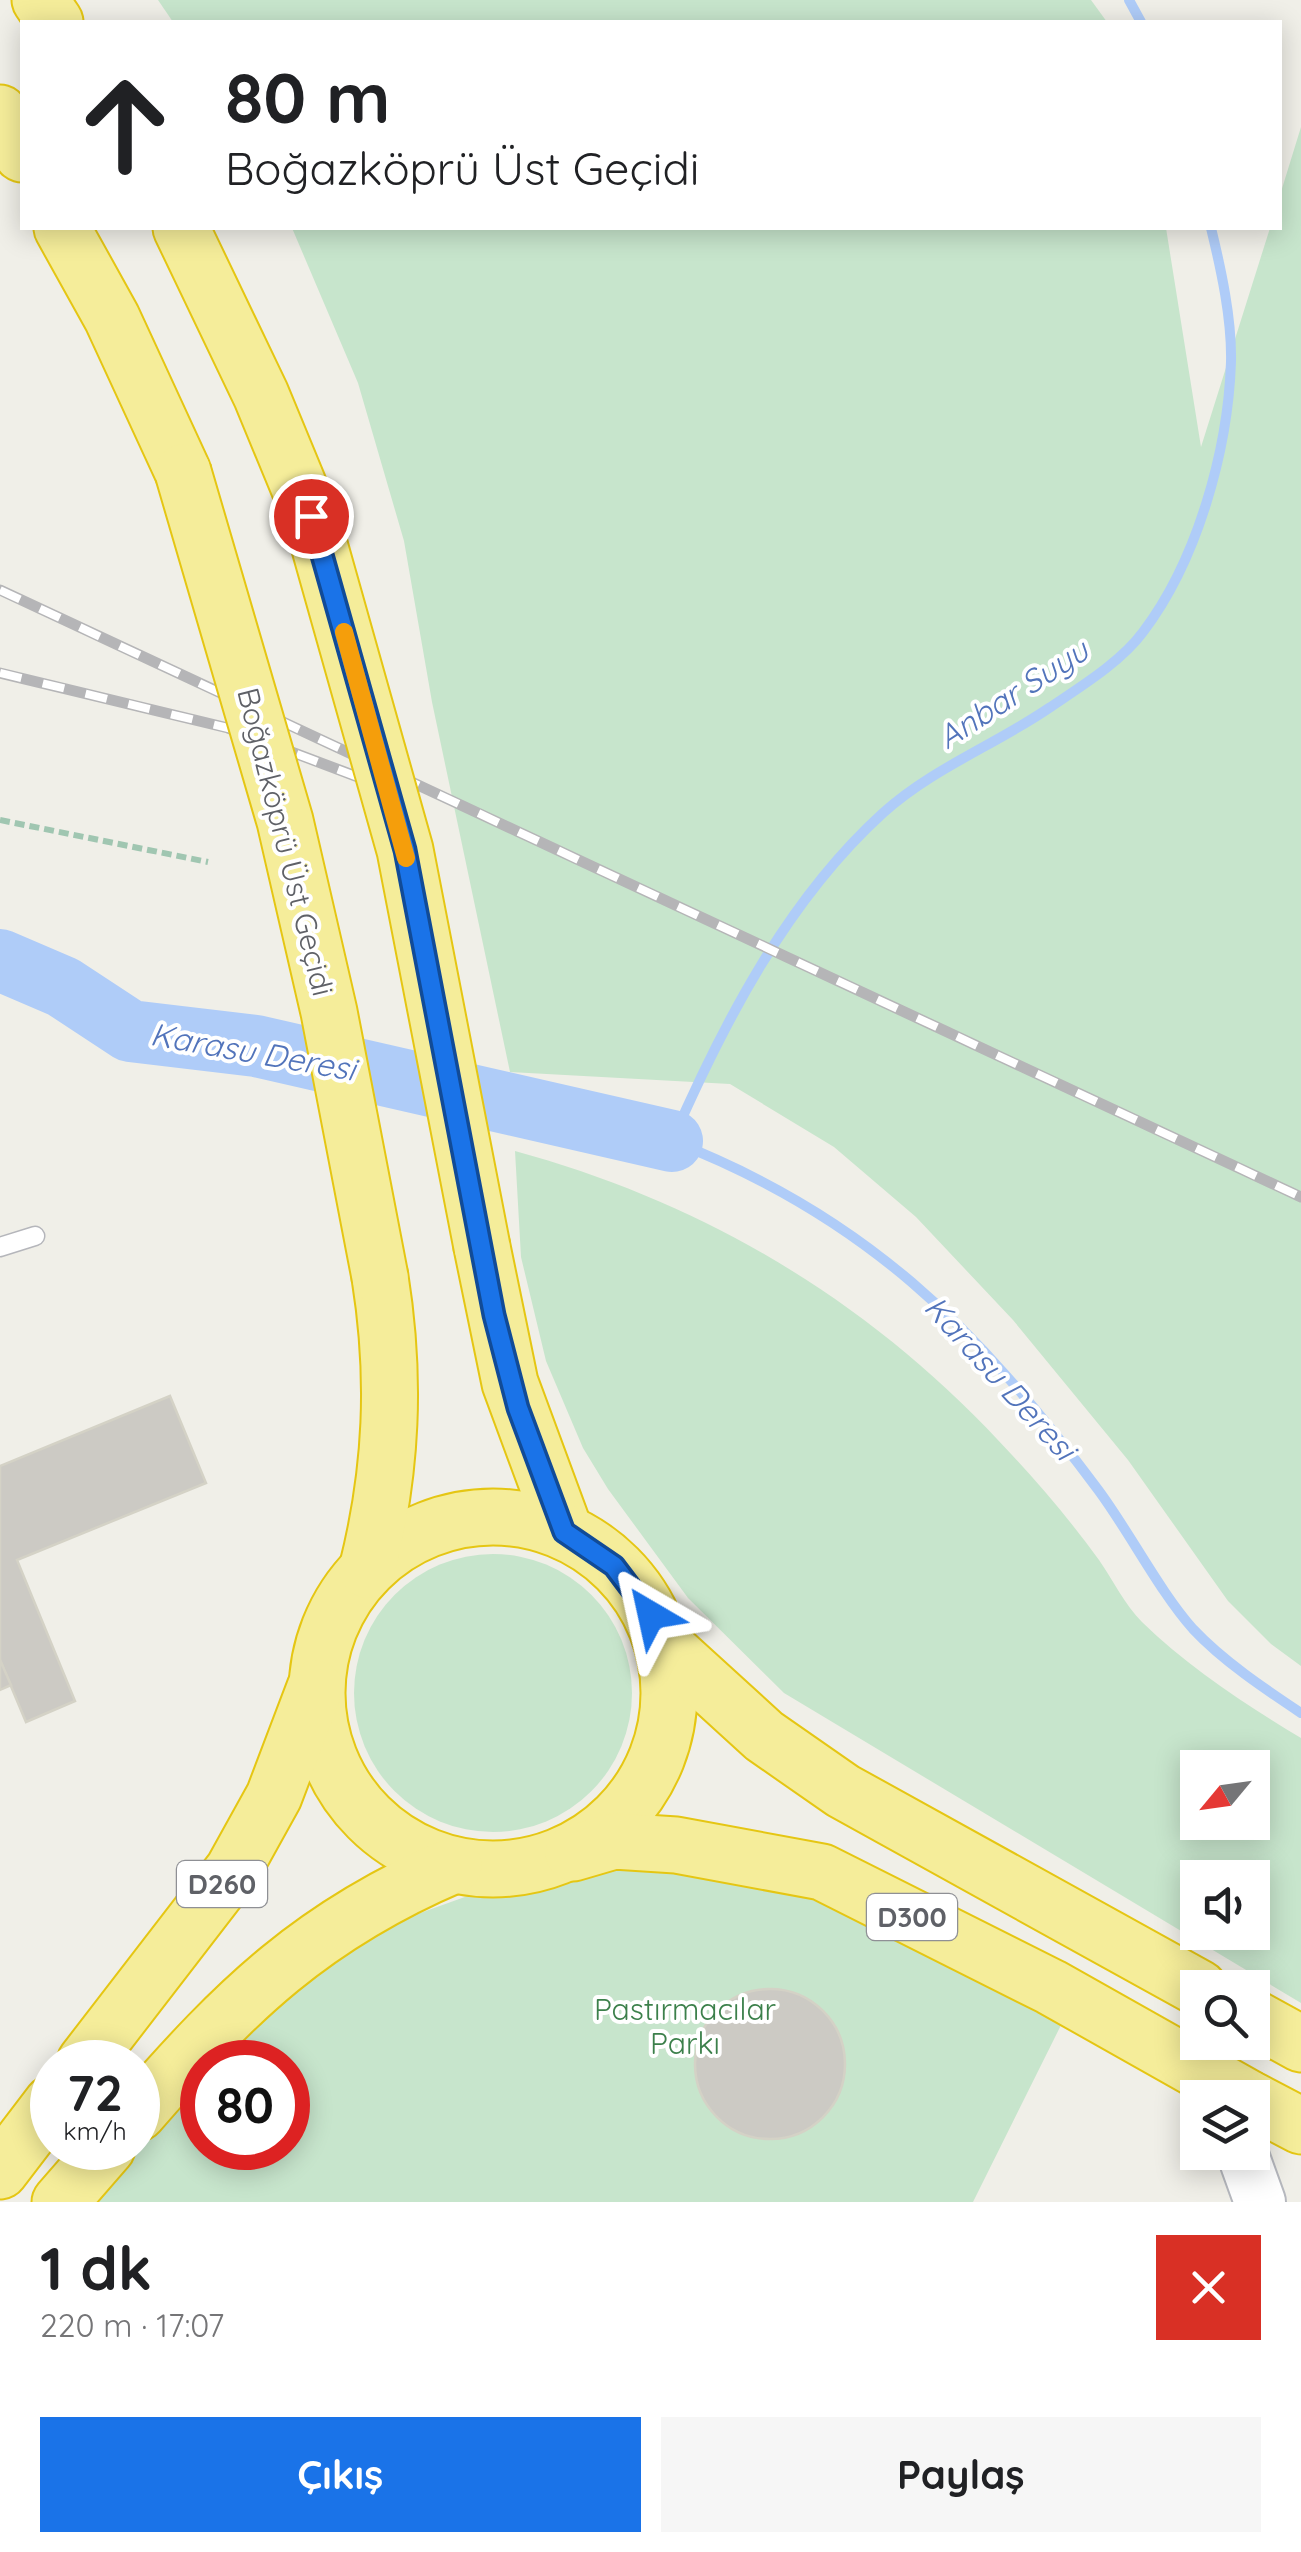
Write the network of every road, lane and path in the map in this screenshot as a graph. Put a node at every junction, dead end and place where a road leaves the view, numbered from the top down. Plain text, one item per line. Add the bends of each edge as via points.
1 (0, 112) edge
2 (20, 150) edge
3 (63, 230) edge
4 (182, 230) edge
5 (0, 820) edge
6 (208, 862) dead end
7 (35, 1236) dead end
8 (0, 1247) edge
9 (564, 1532) junction
10 (367, 1570) junction
11 (662, 1643) junction
12 (318, 1681) junction
13 (546, 1862) junction
14 (454, 1865) junction
15 (1180, 1978) edge
16 (1270, 2027) edge
17 (101, 2040) edge
18 (1301, 2044) edge
19 (1174, 2057) junction
20 (1193, 2080) edge
21 (1216, 2080) edge
22 (160, 2088) edge
23 (1270, 2110) edge
24 (1301, 2126) edge
25 (30, 2132) edge
26 (0, 2170) edge
27 (88, 2170) edge
28 (1248, 2170) edge
29 (60, 2202) edge
30 (1260, 2202) edge

1 - 2 highway
3 - 10 highway, Boğazköprü Üst Geçidi, bridge via 183,472 285,821 329,1012 390,1347 390,1435
4 - 9 highway, bridge via 311,516 405,850 510,1382
5 - 6 path
7 - 8 lane
9 - 10 highway via 505,1518 460,1520 416,1534
9 - 11 highway via 591,1547 635,1589
10 - 12 highway via 336,1615
11 - 13 highway via 669,1704 655,1763 622,1814
11 - 15 highway, D300 via 764,1736 842,1791
12 - 14 highway via 324,1742 352,1798 397,1840
12 - 17 highway, D260 via 274,1796 233,1870
13 - 14 highway via 500,1870
13 - 19 highway, D300 via 614,1841 725,1851 822,1872
14 - 22 highway via 374,1903 291,1957
16 - 18 highway
19 - 20 street
19 - 21 highway, D300
23 - 24 highway, D300
25 - 26 highway
27 - 29 highway
28 - 30 street

